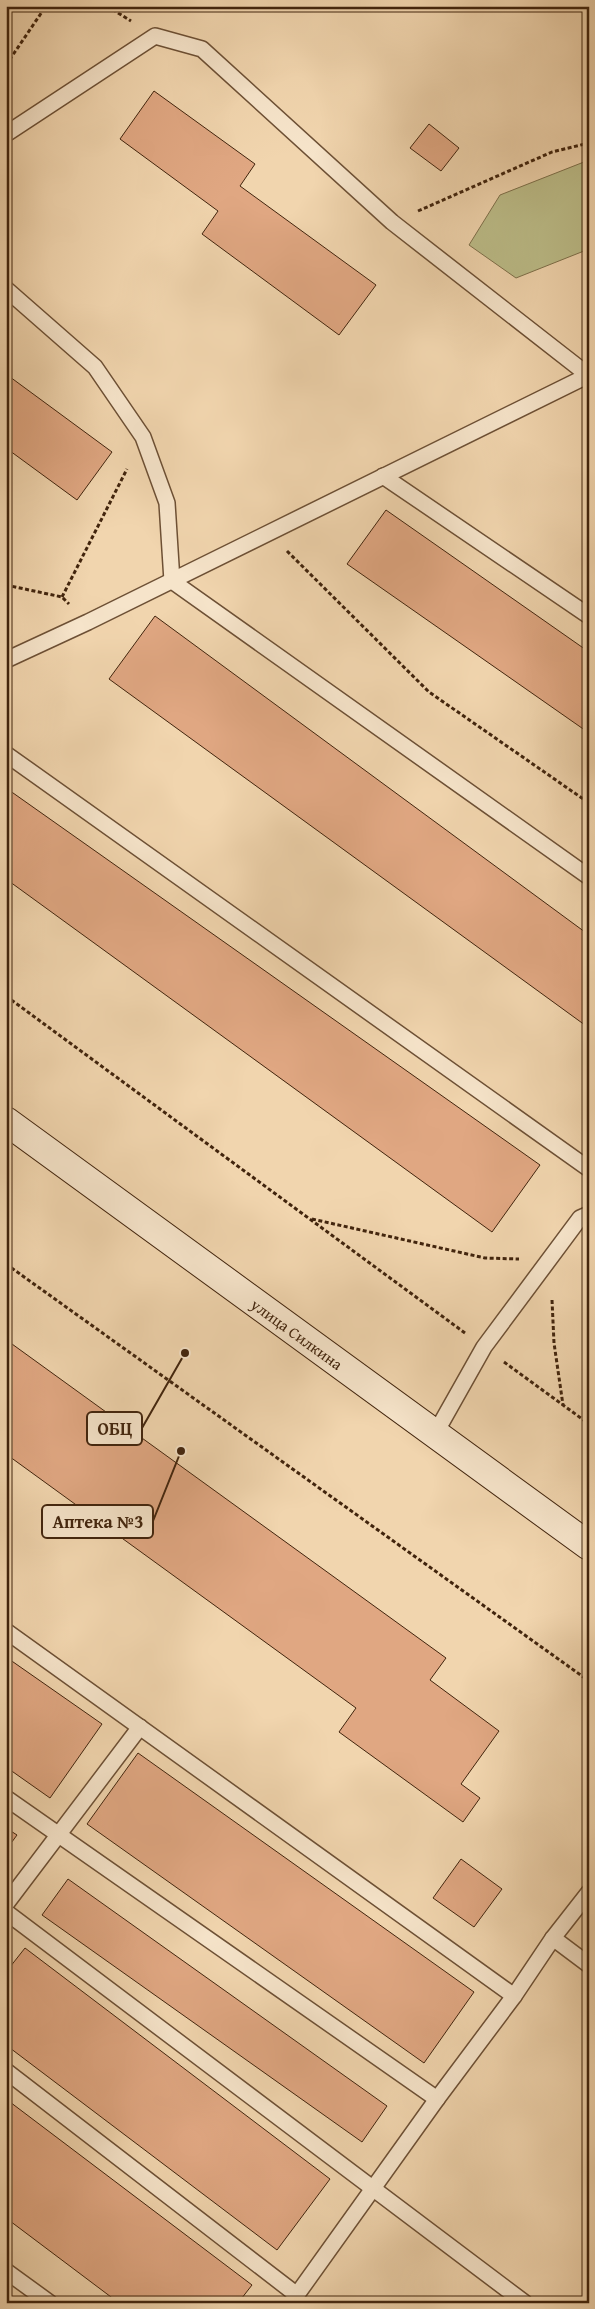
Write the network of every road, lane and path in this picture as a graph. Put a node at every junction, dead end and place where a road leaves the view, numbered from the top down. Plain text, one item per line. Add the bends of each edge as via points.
1 (46, 6) edge
2 (6, 65) edge
3 (6, 134) edge
4 (589, 143) edge
5 (392, 222) junction
6 (6, 289) edge
7 (588, 375) edge
8 (143, 437) junction
9 (384, 476) junction
10 (269, 533) junction
11 (172, 581) junction
12 (6, 585) edge
13 (62, 597) junction
14 (589, 616) edge
15 (88, 622) junction
16 (6, 660) edge
17 (6, 754) edge
18 (589, 803) edge
19 (589, 877) edge
20 (6, 996) edge
21 (6, 1121) edge
22 (589, 1168) edge
23 (589, 1214) edge
24 (309, 1219) junction
25 (550, 1259) junction
26 (6, 1264) edge
27 (484, 1347) junction
28 (563, 1405) junction
29 (589, 1424) edge
30 (435, 1434) junction
31 (589, 1546) edge
32 (6, 1631) edge
33 (589, 1681) edge
34 (140, 1727) junction
35 (6, 1798) edge
36 (59, 1834) junction
37 (589, 1892) edge
38 (6, 1904) edge
39 (6, 1912) edge
40 (553, 1938) junction
41 (589, 1965) edge
42 (514, 1996) junction
43 (6, 2071) edge
44 (437, 2099) junction
45 (373, 2189) junction
46 (6, 2271) edge
47 (294, 2299) edge
48 (50, 2303) edge
49 (525, 2303) edge

1 - 2 path
3 - 5 lane via 155,36 202,49
4 - 5 path via 552,152
5 - 7 lane
6 - 8 lane via 95,367
7 - 9 lane
8 - 11 lane via 167,502
8 - 13 path
9 - 10 lane
9 - 14 lane
10 - 11 lane
10 - 18 path via 429,692
11 - 15 lane
11 - 19 lane
12 - 13 path
13 - 15 path
15 - 16 lane
17 - 22 lane
20 - 24 path
21 - 30 main road, улица Силкина
23 - 25 lane via 580,1218
24 - 25 path via 485,1258
24 - 27 path
25 - 27 lane
25 - 28 path via 554,1342
26 - 33 path
27 - 28 path
27 - 30 lane
28 - 29 path
30 - 31 main road, улица Силкина
32 - 34 lane
34 - 36 lane
34 - 42 lane
35 - 36 lane
36 - 38 lane
36 - 44 lane
37 - 40 lane
39 - 45 lane
40 - 41 lane
40 - 42 lane
42 - 44 lane
43 - 47 lane
44 - 45 lane
45 - 47 lane
45 - 49 lane
46 - 48 lane

